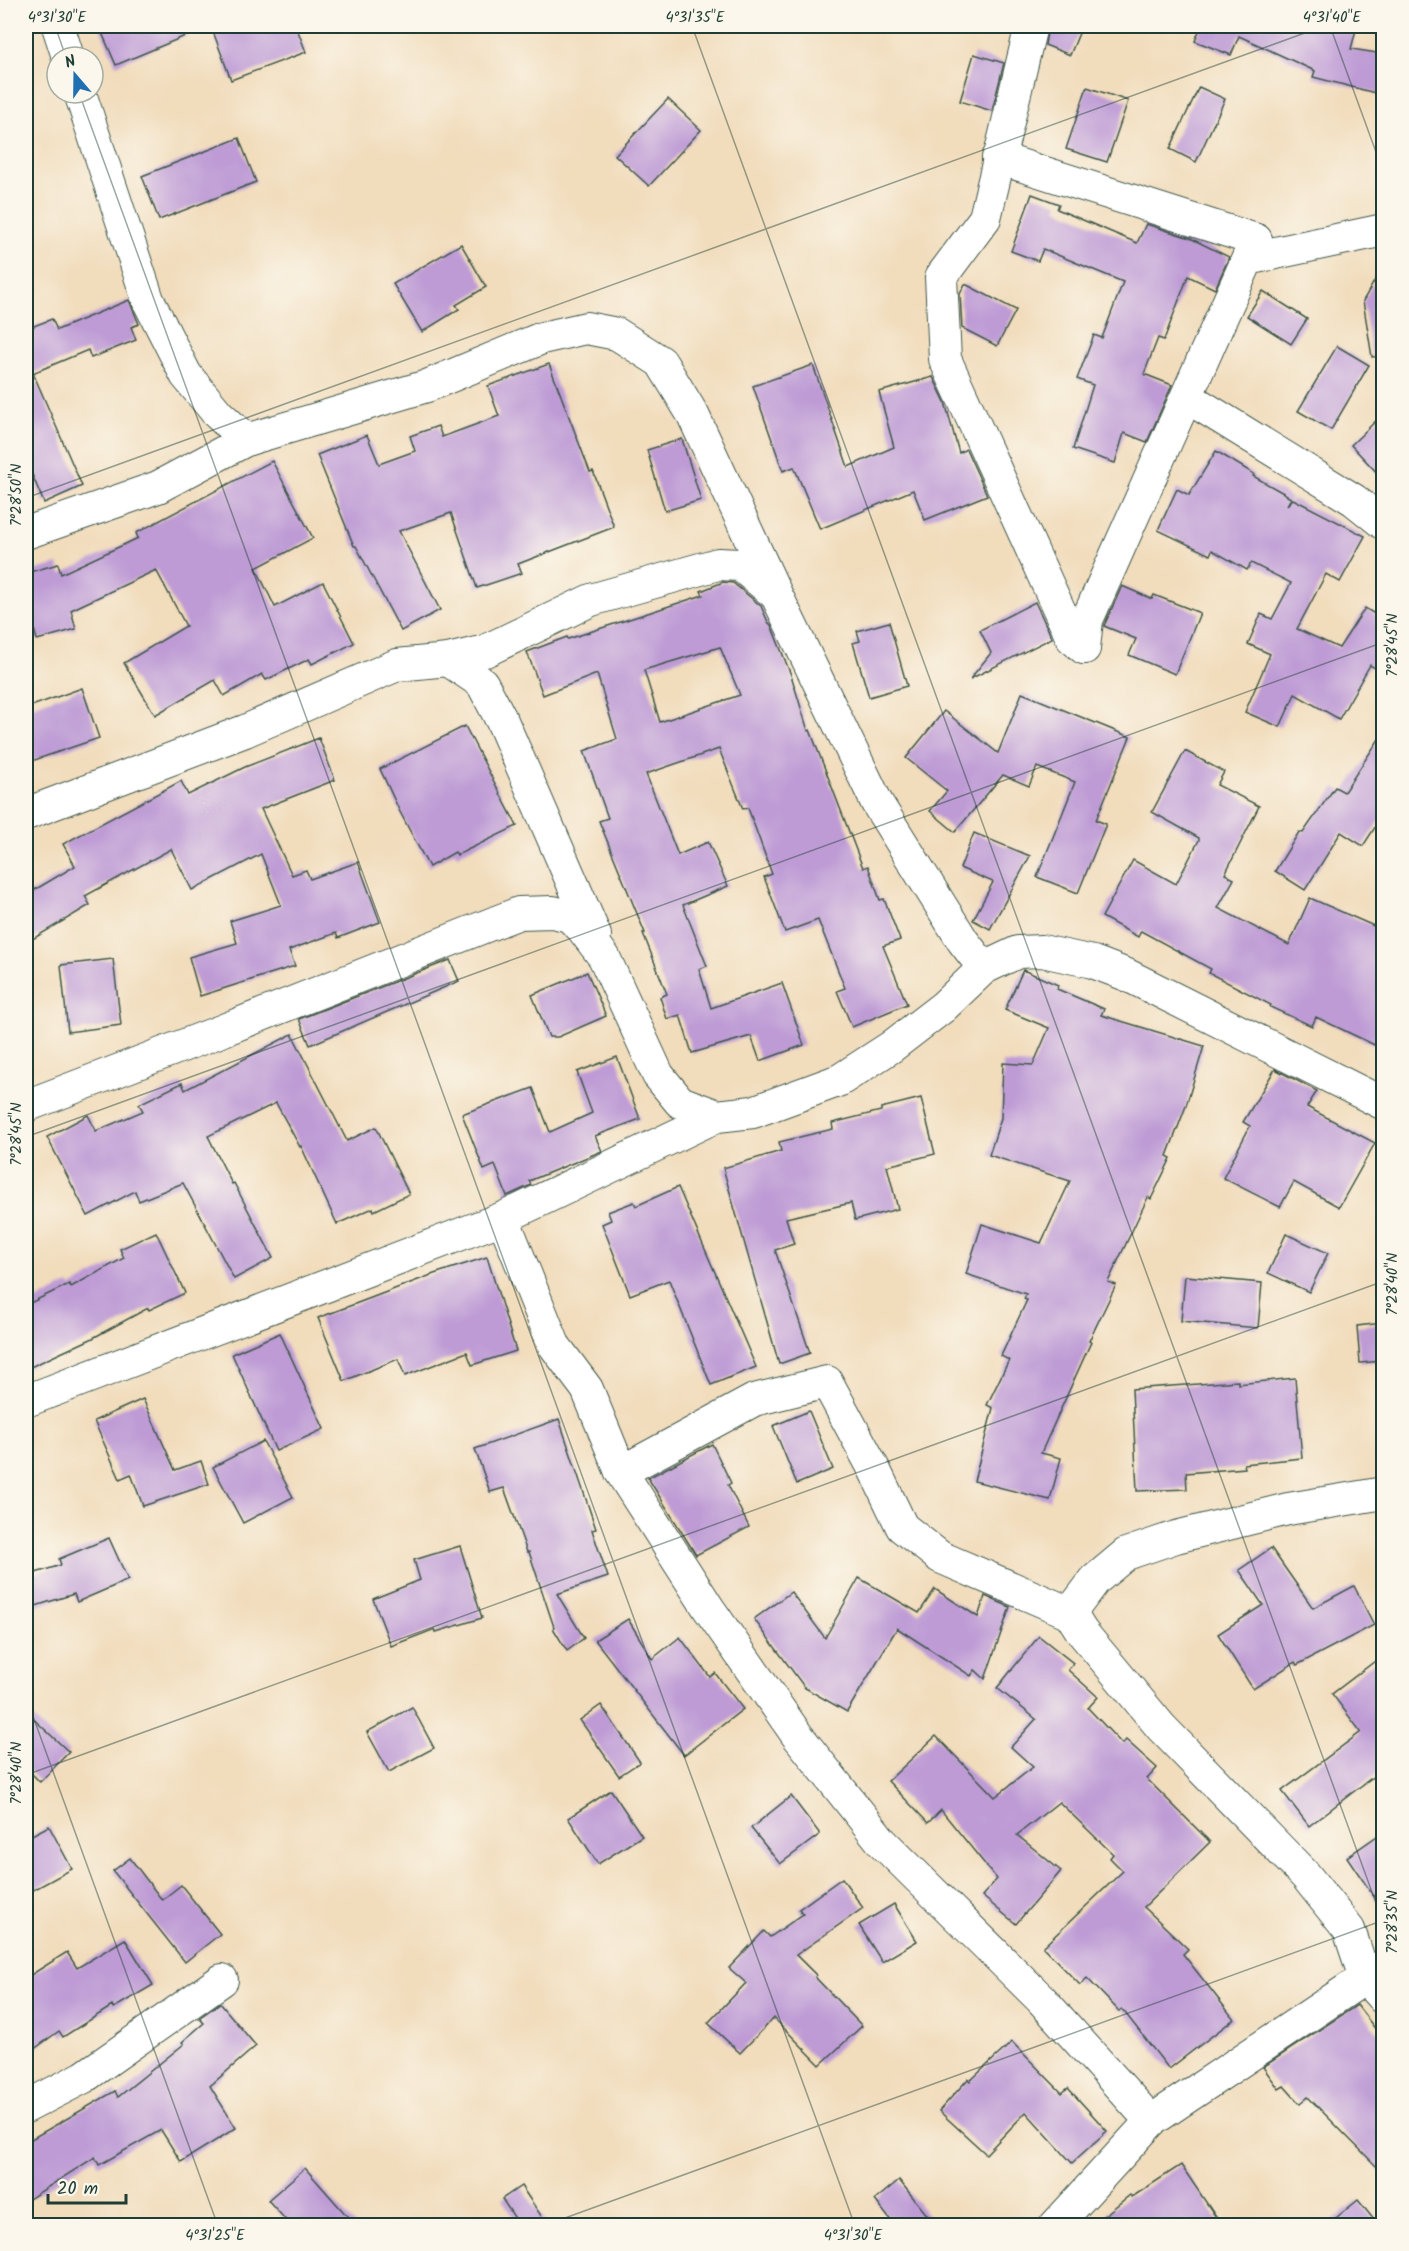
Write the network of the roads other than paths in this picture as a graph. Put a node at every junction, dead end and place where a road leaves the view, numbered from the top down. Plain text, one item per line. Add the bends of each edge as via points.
1 (58, 26) edge
2 (1031, 26) edge
3 (64, 45) edge
4 (84, 105) edge
5 (998, 158) junction
6 (1383, 230) edge
7 (1256, 240) junction
8 (1187, 398) junction
9 (246, 441) junction
10 (1383, 524) edge
11 (26, 533) edge
12 (776, 594) junction
13 (448, 660) junction
14 (26, 814) edge
15 (604, 957) junction
16 (984, 968) junction
17 (1383, 1104) edge
18 (26, 1106) edge
19 (717, 1116) junction
20 (503, 1218) junction
21 (26, 1401) edge
22 (621, 1472) junction
23 (1383, 1493) edge
24 (1070, 1613) junction
25 (222, 1980) dead end
26 (1377, 1981) edge
27 (26, 2107) edge
28 (1151, 2121) junction
29 (1055, 2226) edge

1 - 3 street
2 - 5 street
4 - 9 street via 148,300 186,375
5 - 7 street
5 - 8 street via 985,218 941,277 945,359 1072,638 1084,648 1087,620
6 - 7 street via 1256,257
7 - 8 street
8 - 10 street via 1354,500
9 - 11 street via 158,487
9 - 12 street via 427,386 542,338 586,328 617,334 661,362 693,415
12 - 13 street via 740,566 718,564 591,600 485,651
12 - 16 street via 877,803
13 - 14 street via 397,665 245,731
13 - 15 street via 482,682
15 - 18 street via 569,916 553,912 519,913
15 - 19 street via 657,1075 680,1102
16 - 17 street via 1018,952 1042,951 1093,962 1127,975
16 - 19 street via 943,1007 840,1080 753,1112
19 - 20 street
20 - 21 street
20 - 22 street via 554,1345 587,1389
22 - 24 street via 754,1400 827,1382 902,1527 940,1557
22 - 28 street via 709,1609 797,1735 882,1842 1041,1999
23 - 24 street via 1288,1509 1126,1554 1095,1580
24 - 26 street via 1161,1727 1306,1876 1349,1929
25 - 27 street via 84,2077
26 - 28 street
28 - 29 street

